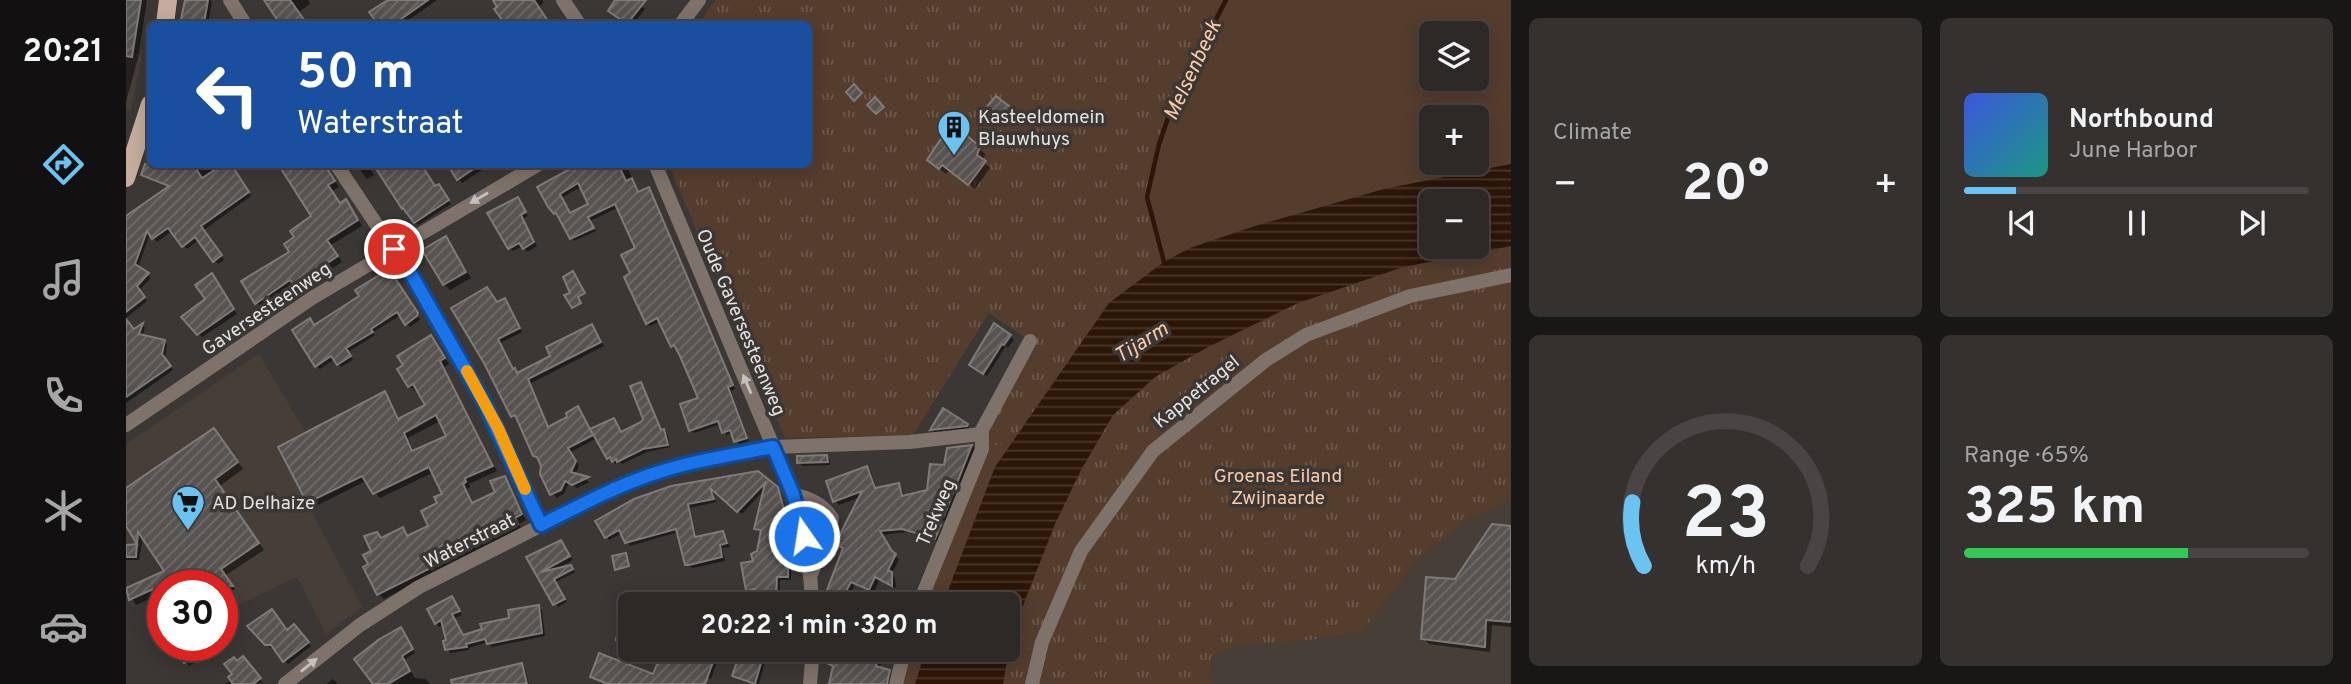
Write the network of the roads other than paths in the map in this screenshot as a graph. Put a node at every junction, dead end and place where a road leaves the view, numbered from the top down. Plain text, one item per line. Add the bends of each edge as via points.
1 (168, 0) edge
2 (230, 0) edge
3 (563, 0) edge
4 (699, 0) edge
5 (165, 21) edge
6 (244, 21) edge
7 (577, 21) edge
8 (683, 21) edge
9 (147, 113) edge
10 (339, 168) edge
11 (532, 168) edge
12 (657, 168) edge
13 (126, 178) edge
14 (394, 249) junction
15 (1511, 275) edge
16 (1030, 341) dead end
17 (126, 425) edge
18 (981, 434) junction
19 (773, 447) junction
20 (793, 494) junction
21 (541, 525) junction
22 (810, 575) junction
23 (811, 592) edge
24 (924, 592) edge
25 (812, 662) edge
26 (902, 662) edge
27 (285, 684) edge
28 (810, 684) edge
29 (896, 684) edge
30 (1032, 684) edge

1 - 5 main road
2 - 6 street
3 - 7 street
4 - 8 street
9 - 13 main road
10 - 14 street
11 -> 14 street, Gaversesteenweg
19 -> 12 street, Oude Gaversesteenweg
14 - 17 street, Gaversesteenweg via 312,298
14 - 21 street via 472,379
15 - 30 street, Kappetragel via 1410,296 1306,335 1266,360 1153,451 1081,551 1042,642
16 - 18 street, Trekweg
18 - 19 street, Waterstraat
18 - 24 street, Trekweg via 982,449
19 - 20 street, Oude Gaversesteenweg
19 - 21 street, Waterstraat via 652,474
20 - 22 street, Oude Gaversesteenweg
20 - 22 street, Oude Gaversesteenweg via 826,509 832,517
27 -> 21 street, Waterstraat via 360,625 419,587
22 - 23 street, Oude Gaversesteenweg
25 - 28 street
26 - 29 street

